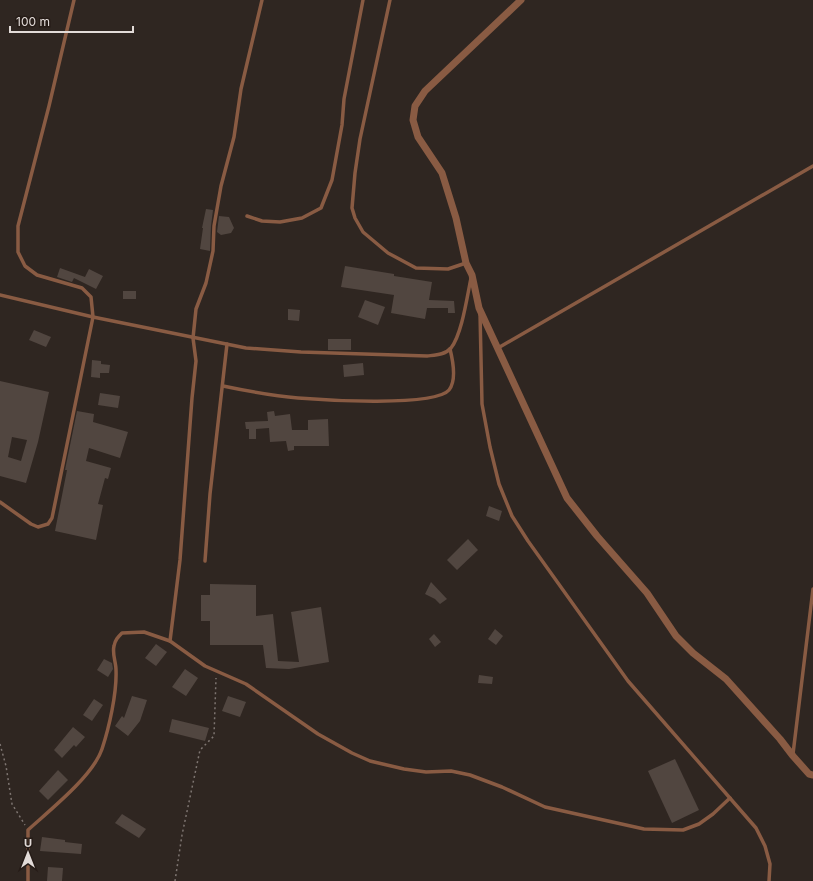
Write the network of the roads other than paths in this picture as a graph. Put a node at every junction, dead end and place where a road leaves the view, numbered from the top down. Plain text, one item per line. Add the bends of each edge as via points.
1 (74, 0) edge
2 (262, 0) edge
3 (363, 0) edge
4 (390, 0) edge
5 (521, 0) edge
6 (813, 166) edge
7 (247, 216) dead end
8 (466, 263) junction
9 (472, 275) junction
10 (0, 295) edge
11 (480, 308) junction
12 (93, 317) junction
13 (193, 338) junction
14 (228, 344) junction
15 (497, 348) junction
16 (450, 349) junction
17 (223, 386) junction
18 (0, 502) edge
19 (205, 561) dead end
20 (813, 588) edge
21 (170, 642) junction
22 (793, 756) junction
23 (813, 775) edge
24 (730, 798) junction
25 (28, 881) edge
26 (769, 881) edge

1 - 12 lane via 18,226 18,252 25,266 38,275 82,288 91,298
2 - 13 lane via 241,89 234,137 214,226 213,251 206,283 196,309
3 - 7 lane via 332,180 321,208 302,218 280,222 262,221
4 - 8 lane via 360,139 354,173 352,208 363,232 388,253 416,268 448,269
5 - 8 street via 425,91 416,106 413,120 418,137 442,173
6 - 15 lane
8 - 9 street
9 - 11 street
9 - 16 lane via 458,334
10 - 12 lane
11 - 15 street
11 - 24 lane via 482,404 499,484 512,516 628,681
12 - 13 lane
12 - 18 lane via 52,518 48,524 38,527
13 - 14 lane
13 - 21 lane via 196,361 180,560
14 - 16 lane via 246,348 301,352 427,356 442,354
14 - 17 lane
15 - 22 street via 567,498 647,593 676,636 726,679
16 - 17 lane via 453,358 453,381 450,390 435,398 394,401 322,400
17 - 19 lane
20 - 22 lane
21 - 24 lane via 205,666 246,684 318,734 370,761 404,769 426,772 451,771 470,775 545,807 644,829 683,830 699,824
21 - 25 lane via 144,632 122,633 116,639 114,695 102,750 82,781 28,830
22 - 23 street via 809,774
24 - 26 lane via 756,828 765,846 770,864

